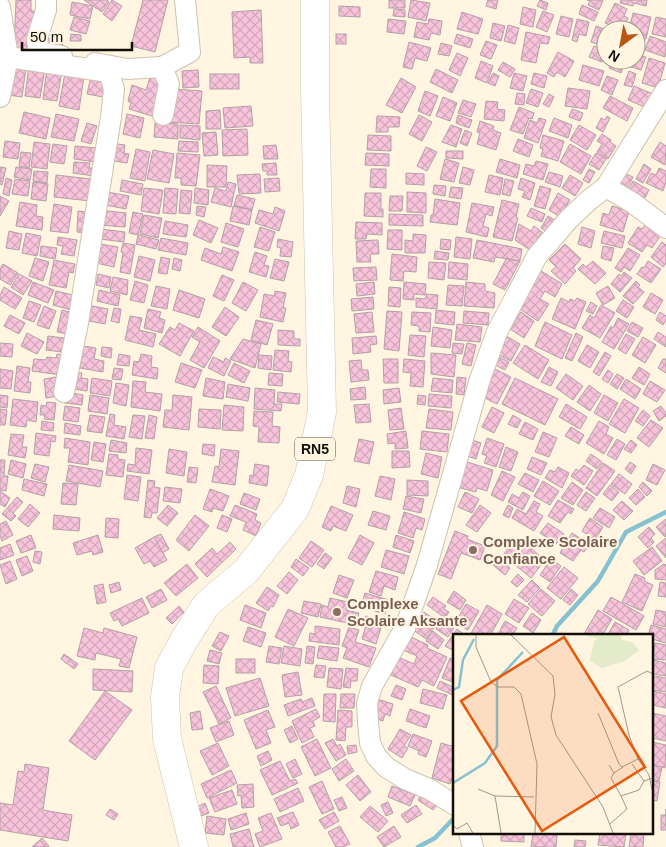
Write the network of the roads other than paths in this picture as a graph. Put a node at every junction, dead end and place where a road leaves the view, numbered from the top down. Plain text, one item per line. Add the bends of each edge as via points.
1 (46, 0) edge
2 (185, 0) edge
3 (315, 0) edge
4 (0, 7) edge
5 (8, 57) junction
6 (162, 67) junction
7 (666, 90) edge
8 (0, 97) edge
9 (162, 115) dead end
10 (606, 187) junction
11 (666, 228) edge
12 (64, 392) dead end
13 (453, 802) edge
14 (469, 834) edge
15 (194, 847) edge
16 (473, 847) edge

1 - 6 street via 37,39 39,52 127,69
2 - 6 street via 190,52
3 - 15 highway, RN5 via 322,412 309,476 295,509 246,571 206,605 169,668 165,697 167,739
4 - 5 street
5 - 8 street
5 - 12 street via 109,72 114,89 80,313
6 - 9 street via 169,84
7 - 10 street
10 - 11 street
10 - 13 street via 568,219 537,256 497,332 480,379 421,583 405,628 372,686 367,704 370,744 376,756 405,779
14 - 16 street

